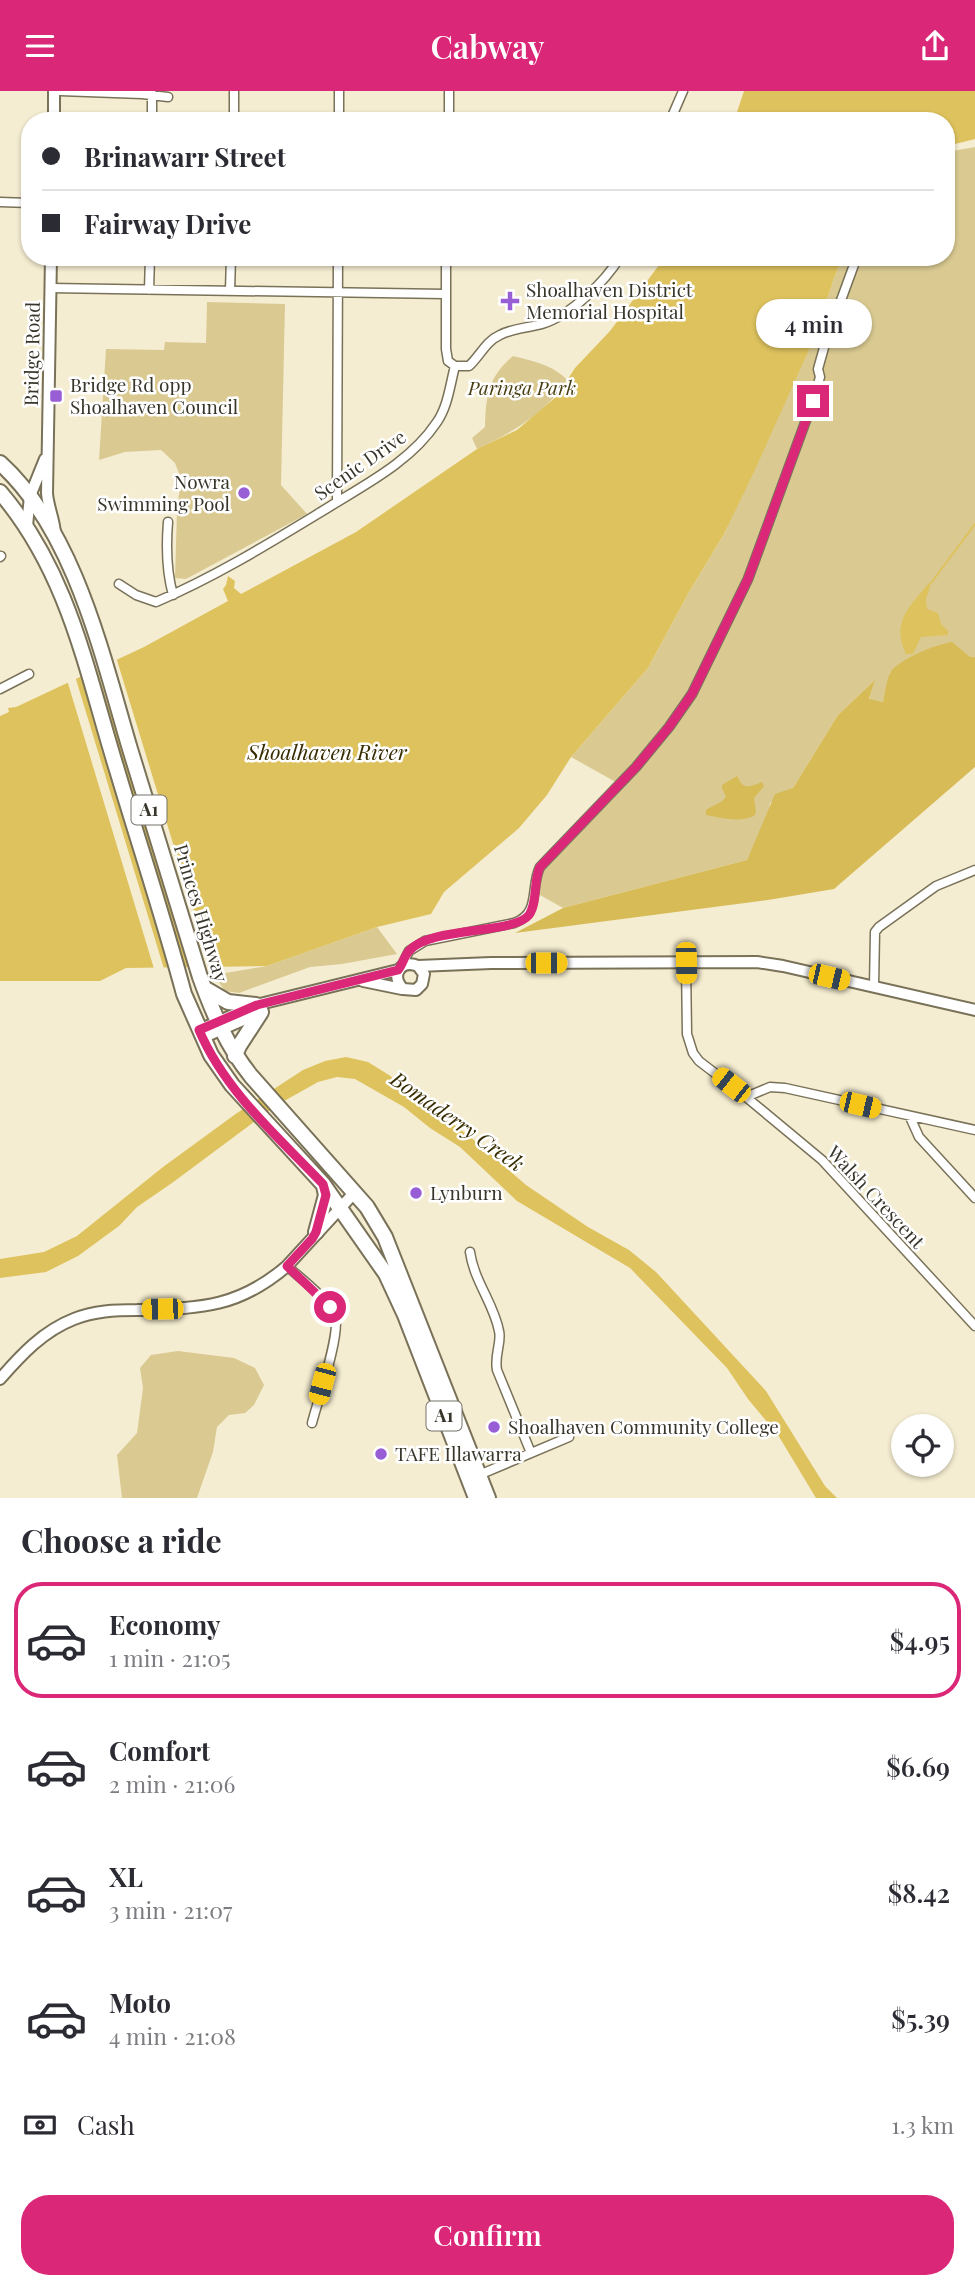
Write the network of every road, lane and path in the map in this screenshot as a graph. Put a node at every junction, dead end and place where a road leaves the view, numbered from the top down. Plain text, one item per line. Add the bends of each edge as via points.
1 (57, 91) edge
2 (234, 91) edge
3 (339, 91) edge
4 (449, 91) edge
5 (683, 91) edge
6 (152, 95) junction
7 (169, 97) dead end
8 (55, 112) edge
9 (152, 112) edge
10 (234, 112) edge
11 (339, 112) edge
12 (449, 112) edge
13 (674, 112) edge
14 (0, 202) edge
15 (21, 203) edge
16 (51, 266) edge
17 (150, 266) edge
18 (231, 266) edge
19 (338, 266) edge
20 (446, 266) edge
21 (615, 266) edge
22 (854, 266) edge
23 (50, 288) junction
24 (149, 290) junction
25 (230, 291) junction
26 (338, 292) junction
27 (445, 294) junction
28 (455, 366) junction
29 (48, 451) junction
30 (0, 463) edge
31 (0, 492) edge
32 (30, 496) junction
33 (337, 502) junction
34 (168, 522) dead end
35 (27, 526) junction
36 (57, 541) junction
37 (119, 584) dead end
38 (173, 595) junction
39 (29, 674) dead end
40 (0, 689) edge
41 (975, 870) edge
42 (414, 947) junction
43 (686, 963) junction
44 (451, 964) junction
45 (416, 965) junction
46 (400, 968) junction
47 (360, 981) junction
48 (201, 982) junction
49 (422, 983) junction
50 (874, 987) junction
51 (403, 989) junction
52 (259, 1008) junction
53 (975, 1010) edge
54 (219, 1025) junction
55 (200, 1034) junction
56 (235, 1056) junction
57 (746, 1097) junction
58 (910, 1117) junction
59 (975, 1131) edge
60 (323, 1184) junction
61 (357, 1195) junction
62 (975, 1198) edge
63 (342, 1210) junction
64 (314, 1236) junction
65 (470, 1252) dead end
66 (287, 1266) junction
67 (975, 1326) edge
68 (0, 1380) edge
69 (312, 1423) dead end
70 (569, 1437) dead end
71 (531, 1453) junction
72 (479, 1475) junction
73 (479, 1498) edge
74 (488, 1498) edge

1 - 6 street
1 - 8 main road
2 - 10 street
3 - 11 street
4 - 12 street
5 - 13 street
6 - 7 street
6 - 9 street
14 - 15 street
16 - 23 main road, Bridge Road
17 - 24 street
18 - 25 street
19 - 26 street
20 - 27 street
21 - 28 street via 567,312 502,334 469,366
22 - 42 street via 825,344 813,401 762,544 687,702 636,767 540,867 532,910 525,918
23 - 24 street
23 - 29 main road, Bridge Road
24 - 25 street
25 - 26 street
26 - 27 street
26 - 33 street
27 - 28 street via 446,358
28 - 33 street, Scenic Drive via 446,404 428,434 399,462
29 - 32 main road, Bridge Road
29 - 36 main road, Bridge Road via 48,506
30 - 32 highway, Princes Highway / A1
31 - 35 highway, Princes Highway / A1
32 - 35 main road, Bridge Road
32 - 36 highway, Princes Highway / A1
33 - 38 street, Scenic Drive
34 - 38 street via 168,577
35 - 55 highway, Princes Highway / A1 via 70,613
36 - 48 highway, Princes Highway / A1 via 76,577 99,643
37 - 38 street, Scenic Drive via 156,602
39 - 40 street
41 - 50 street via 936,886 879,927 875,932
42 - 45 street
42 - 46 street
43 - 44 main road
43 - 50 main road via 771,964
43 - 57 street, Walsh Crescent via 687,1034 693,1053
44 - 45 main road
44 - 49 main road
45 - 46 main road
45 - 49 main road via 424,974
46 - 47 main road
46 - 51 main road via 397,982
47 - 51 main road
47 - 52 main road via 312,990
48 - 52 highway via 228,1002
48 - 54 highway, Princes Highway / A1
49 - 51 main road via 416,990
50 - 53 main road
52 - 54 main road
52 - 56 highway
54 - 55 main road
54 - 56 highway, Princes Highway / A1
55 - 60 highway, Princes Highway / A1 via 244,1100
56 - 61 highway, Princes Highway / A1
57 - 58 street via 771,1087 786,1088
57 - 67 street, Walsh Crescent via 822,1160
58 - 59 street
58 - 62 street via 919,1137
60 - 63 highway, Princes Highway / A1
60 - 64 highway via 326,1195
61 - 63 main road
61 - 72 highway, Princes Highway / A1 via 391,1250
63 - 64 main road
63 - 73 highway, Princes Highway / A1 via 395,1292
64 - 66 main road
65 - 71 street via 499,1331 497,1370
66 - 68 main road via 245,1294 213,1305 111,1310 75,1318 40,1338
66 - 69 street via 336,1318
70 - 71 street
71 - 72 street
72 - 73 street
72 - 74 highway, Princes Highway / A1

